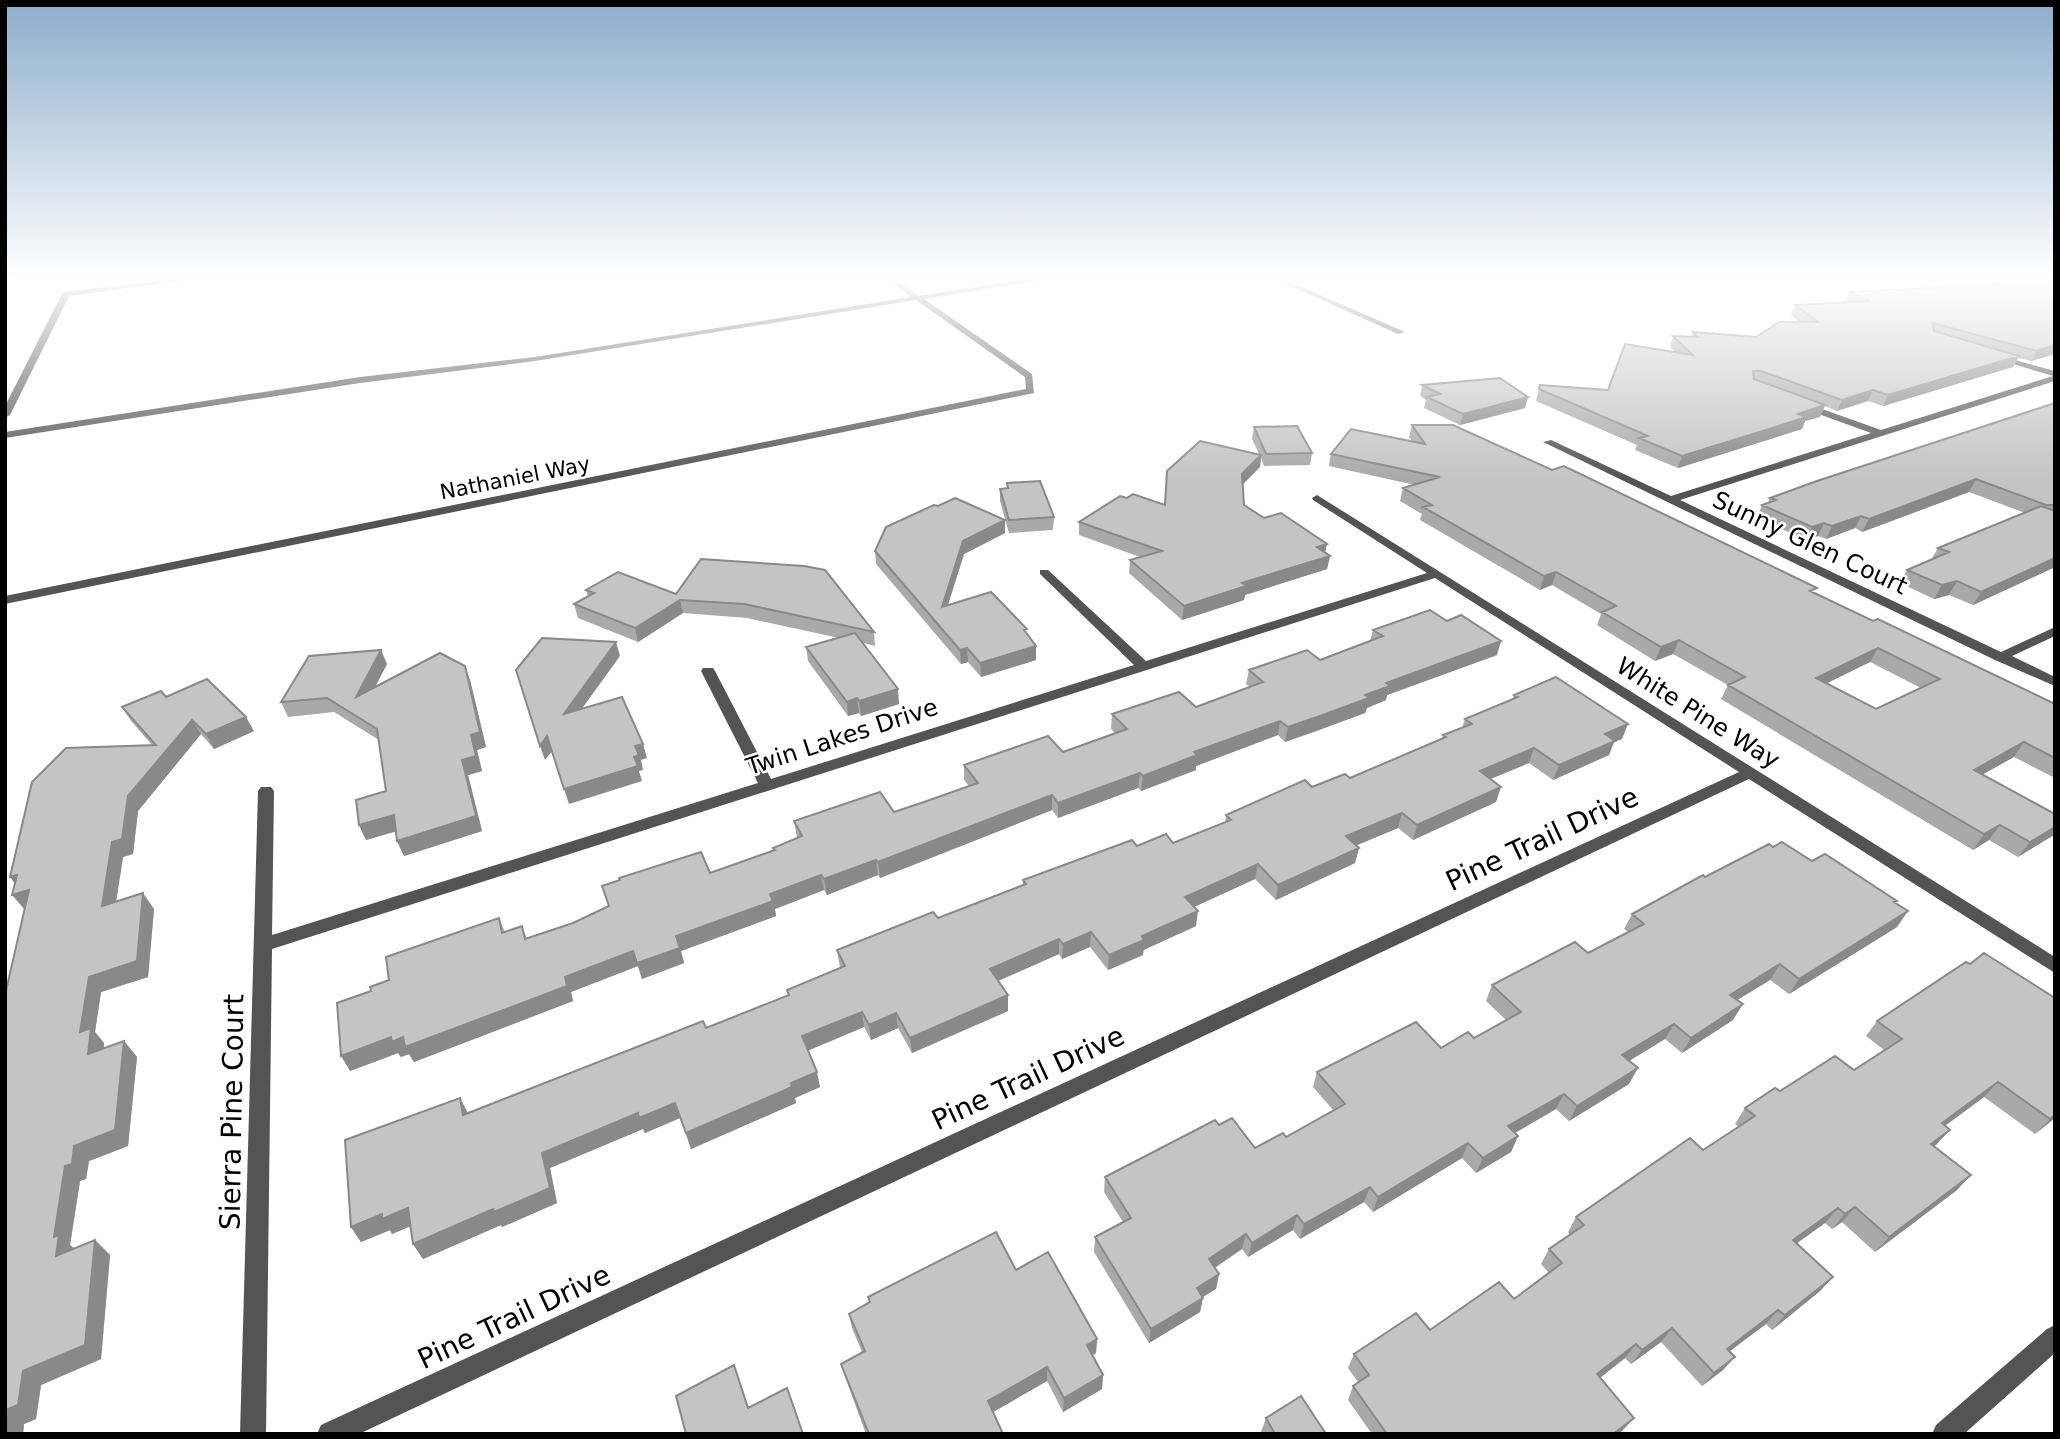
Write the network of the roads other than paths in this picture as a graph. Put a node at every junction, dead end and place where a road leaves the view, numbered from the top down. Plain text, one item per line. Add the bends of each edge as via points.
1 (40, 345) edge
2 (622, 345) edge
3 (985, 345) edge
4 (1994, 356) edge
5 (2055, 376) edge
6 (1791, 401) edge
7 (5, 415) edge
8 (1880, 433) junction
9 (5, 435) edge
10 (1548, 442) dead end
11 (1317, 498) dead end
12 (1670, 500) junction
13 (1044, 572) dead end
14 (1436, 574) junction
15 (5, 600) edge
16 (2055, 631) edge
17 (2000, 657) junction
18 (1143, 666) junction
19 (708, 671) dead end
20 (2055, 682) edge
21 (1750, 773) junction
22 (767, 785) junction
23 (266, 791) dead end
24 (263, 944) junction
25 (2055, 966) edge
26 (2055, 1337) edge
27 (253, 1434) edge
28 (330, 1434) edge
29 (1945, 1434) edge

1 - 7 street
2 - 9 street
3 - 15 street, Nathaniel Way via 1029,376 1031,391
4 - 5 street
5 - 8 street
6 - 8 street
8 - 12 street
10 - 12 street, Sunny Glen Court
11 - 14 street, White Pine Way
12 - 17 street, Sunny Glen Court
13 - 18 street
14 - 18 street, Twin Lakes Drive
14 - 21 street, White Pine Way
16 - 17 street
17 - 20 street, Sunny Glen Court
18 - 22 street, Twin Lakes Drive
19 - 22 street
21 - 25 street, White Pine Way
21 - 28 street, Pine Trail Drive
22 - 24 street, Twin Lakes Drive
23 - 24 street, Sierra Pine Court
24 - 27 street, Sierra Pine Court
26 - 29 street

